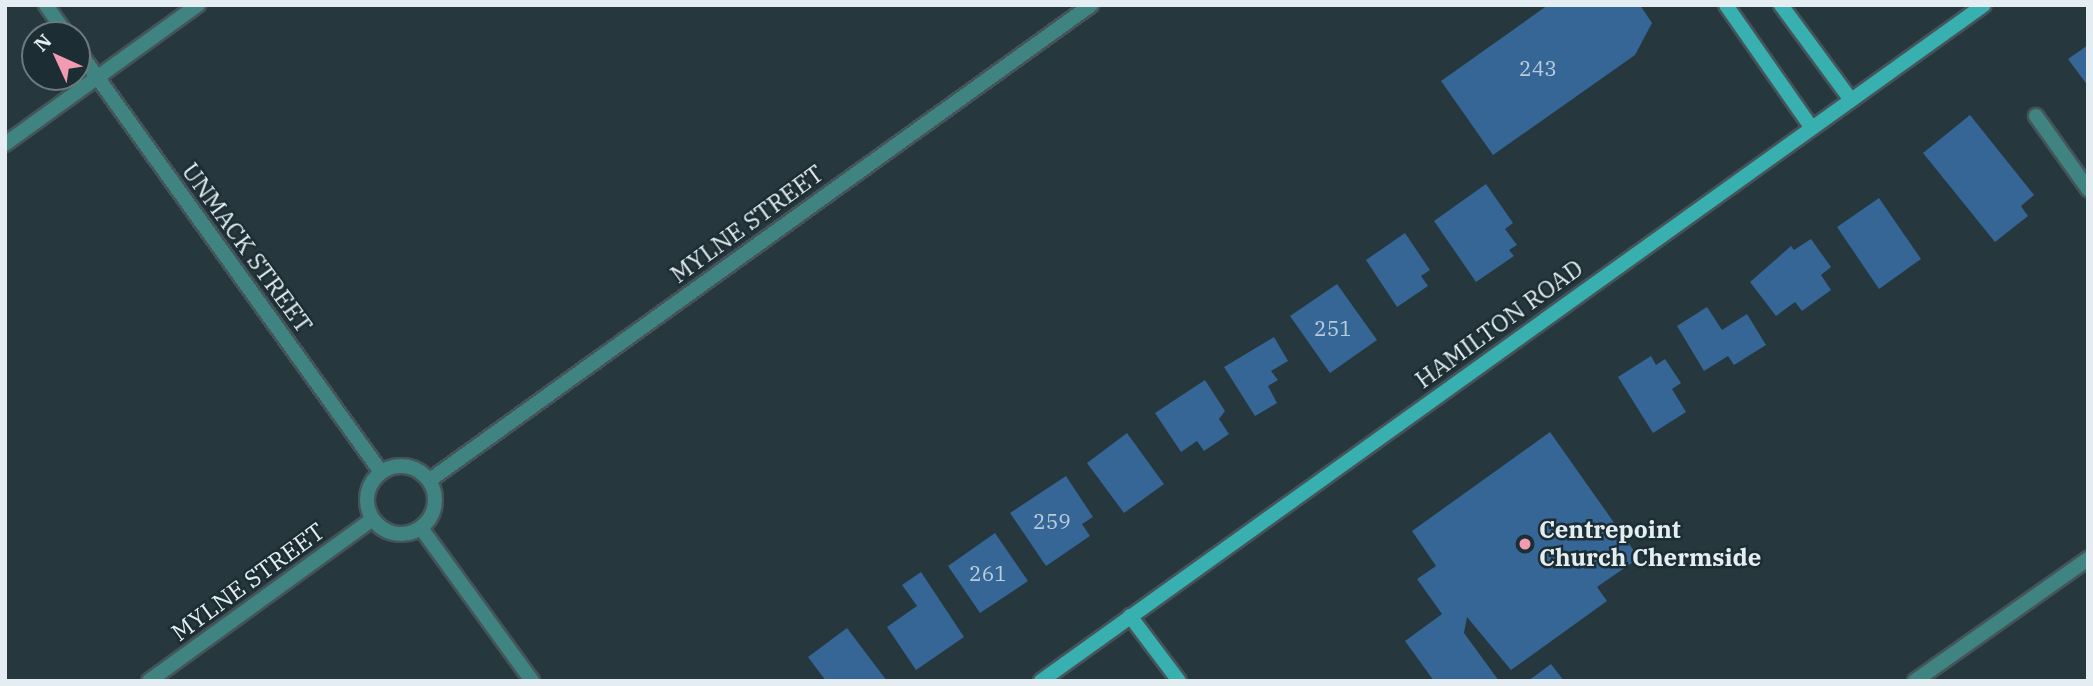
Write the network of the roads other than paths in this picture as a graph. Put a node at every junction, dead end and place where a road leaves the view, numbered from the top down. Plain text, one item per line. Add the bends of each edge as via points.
1 (46, 5) edge
2 (198, 5) edge
3 (1091, 5) edge
4 (1726, 5) edge
5 (1781, 5) edge
6 (1984, 5) edge
7 (57, 21) edge
8 (91, 69) edge
9 (97, 78) junction
10 (1851, 100) junction
11 (2036, 116) dead end
12 (1811, 127) junction
13 (5, 144) edge
14 (2088, 189) edge
15 (382, 472) junction
16 (430, 480) junction
17 (373, 519) junction
18 (421, 528) junction
19 (2088, 559) edge
20 (1130, 616) junction
21 (149, 681) edge
22 (532, 681) edge
23 (1041, 681) edge
24 (1179, 681) edge
25 (1915, 681) edge

1 - 7 street
2 - 9 street
3 - 16 street, MYLNE STREET
4 - 12 main road
5 - 10 main road
6 - 10 main road, HAMILTON ROAD
8 - 9 street, UNMACK STREET
9 - 13 street
9 - 15 street, UNMACK STREET
10 - 12 main road, HAMILTON ROAD
11 - 14 street
12 - 20 main road, HAMILTON ROAD
15 - 16 street via 402,465
15 - 17 street via 369,489
16 - 18 street via 436,500
17 - 18 street via 401,534
17 - 21 street, MYLNE STREET
18 - 22 street
19 - 25 street
20 - 23 main road, HAMILTON ROAD
20 - 24 main road

